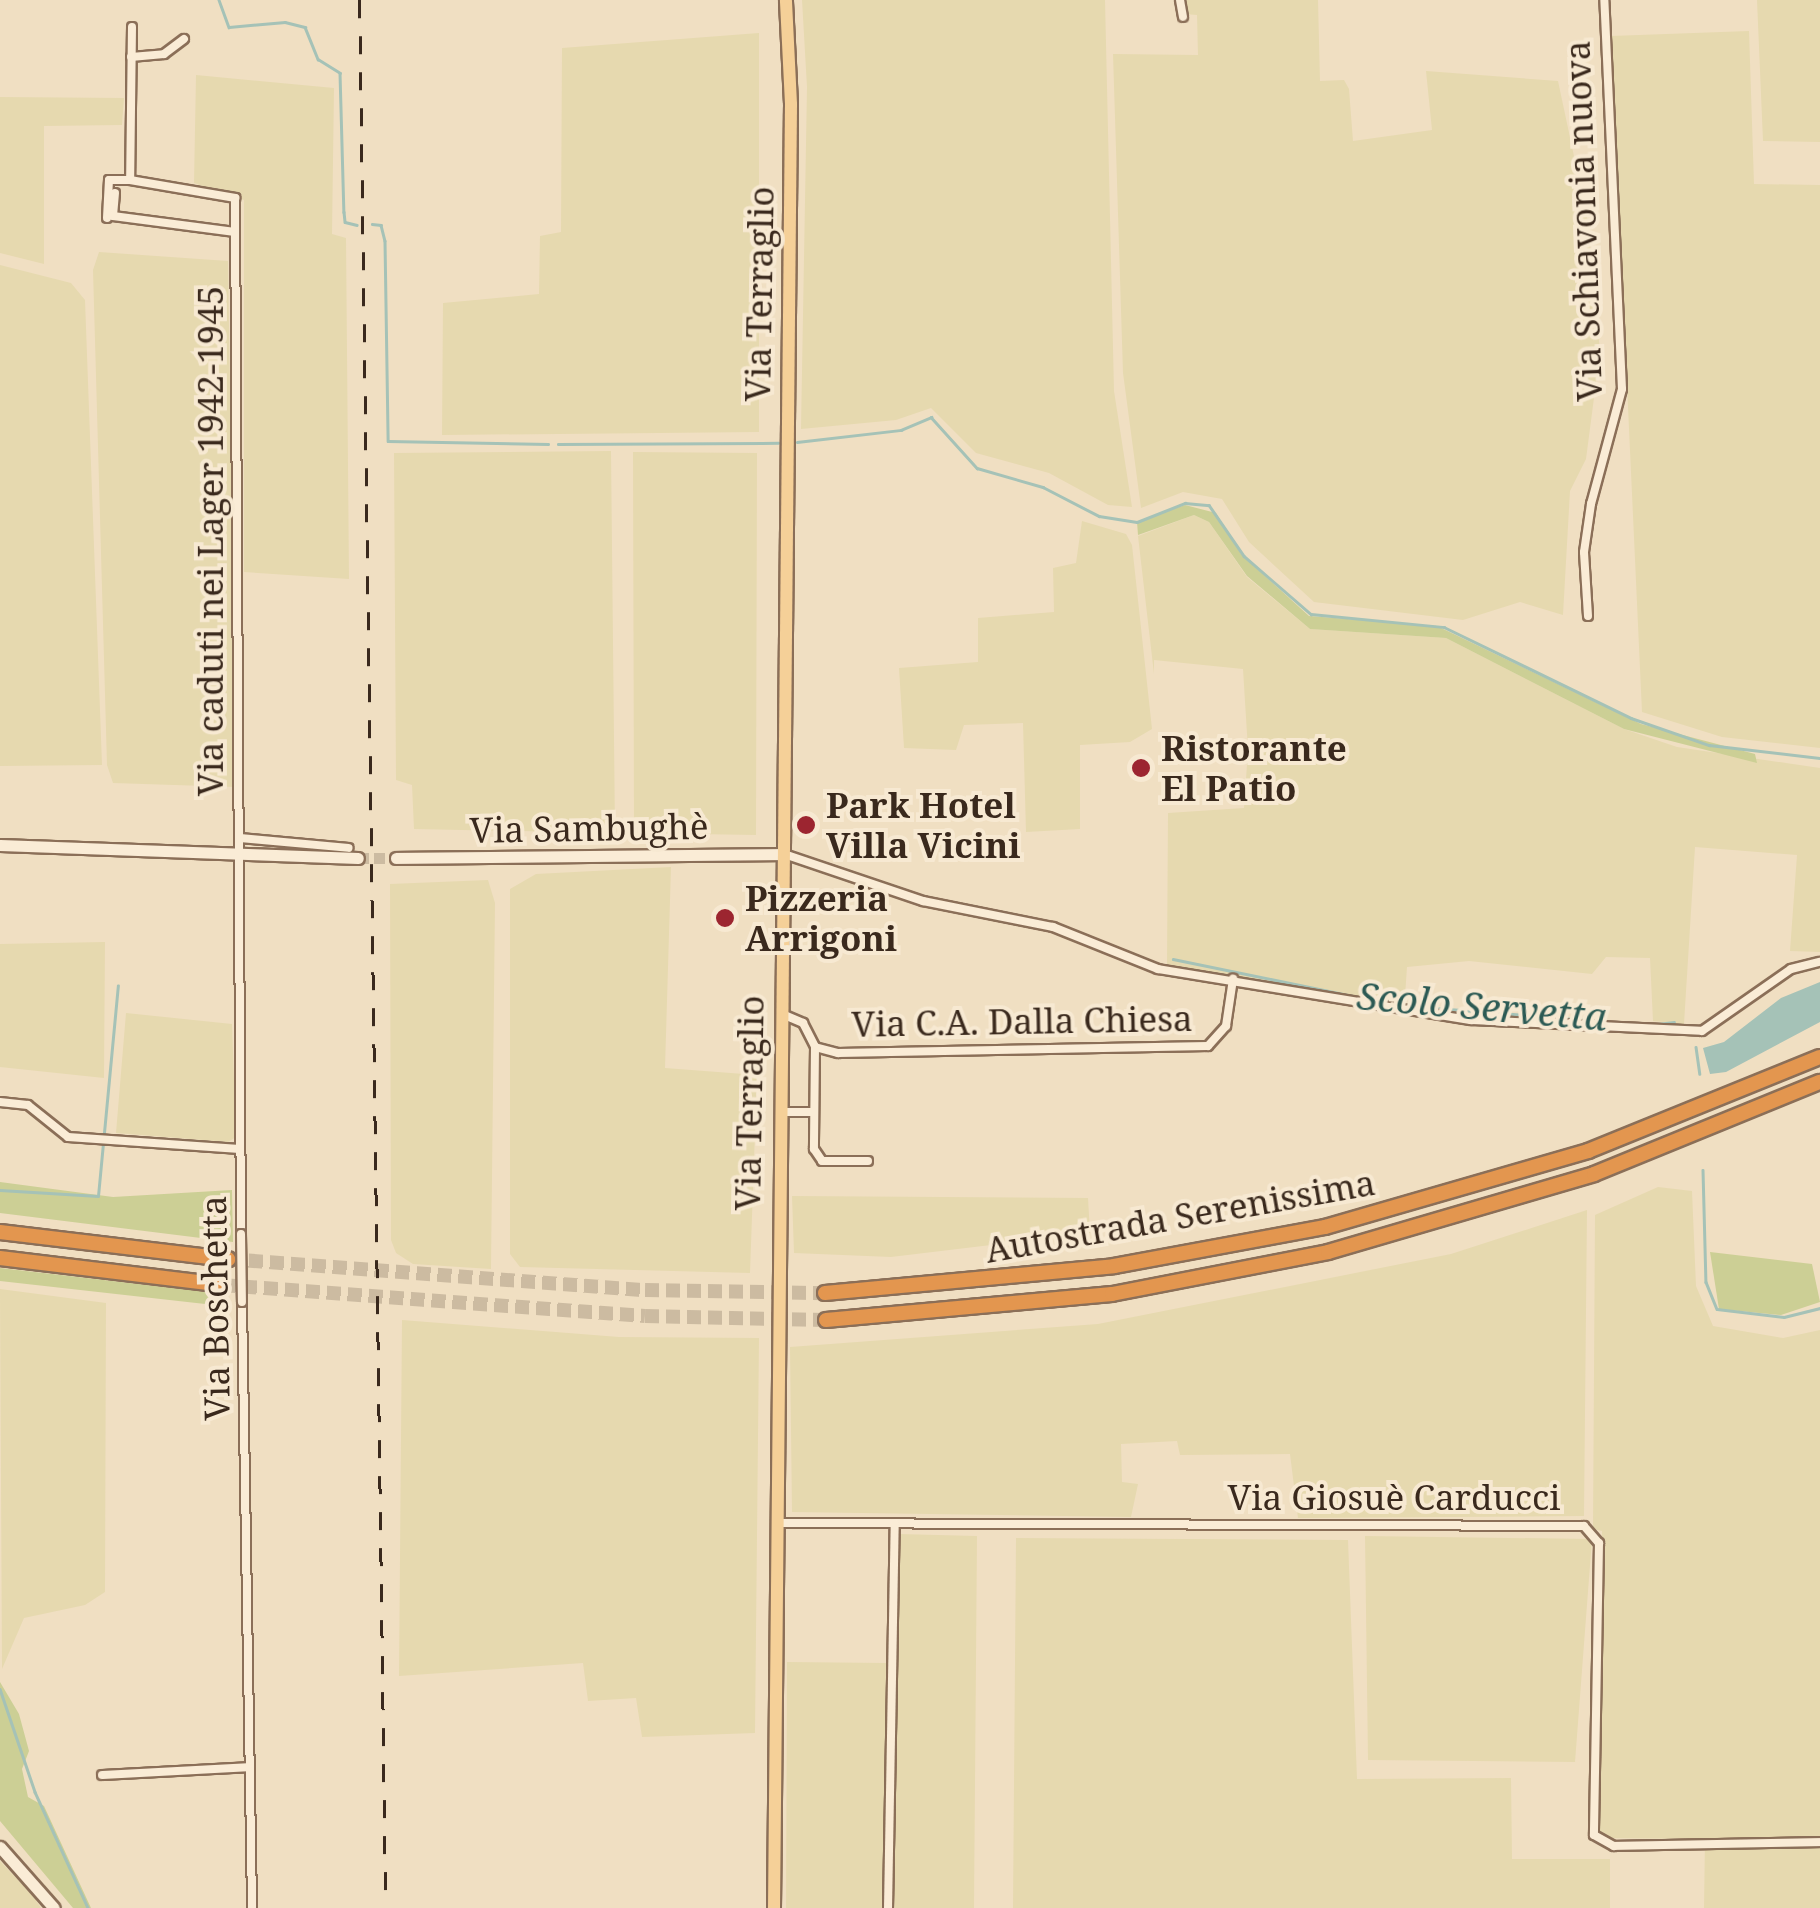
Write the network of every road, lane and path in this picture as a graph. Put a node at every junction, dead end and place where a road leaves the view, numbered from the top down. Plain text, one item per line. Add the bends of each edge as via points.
1 (786, 0) edge
2 (1180, 0) edge
3 (1604, 0) edge
4 (1183, 17) dead end
5 (132, 27) dead end
6 (184, 39) dead end
7 (132, 57) junction
8 (130, 180) junction
9 (114, 194) dead end
10 (107, 218) dead end
11 (235, 232) junction
12 (1588, 616) dead end
13 (239, 844) junction
14 (0, 846) edge
15 (353, 853) tunnel mouth
16 (783, 854) junction
17 (396, 858) tunnel mouth
18 (1820, 962) edge
19 (1233, 979) junction
20 (780, 1013) junction
21 (815, 1047) junction
22 (1820, 1057) edge
23 (1820, 1082) edge
24 (0, 1102) edge
25 (778, 1112) junction
26 (812, 1112) junction
27 (240, 1149) junction
28 (868, 1161) dead end
29 (0, 1232) edge
30 (0, 1258) edge
31 (228, 1260) tunnel mouth
32 (222, 1285) tunnel mouth
33 (825, 1294) tunnel mouth
34 (826, 1320) tunnel mouth
35 (776, 1523) junction
36 (895, 1523) junction
37 (248, 1767) junction
38 (102, 1774) dead end
39 (1820, 1842) edge
40 (0, 1847) edge
41 (54, 1908) edge
42 (252, 1908) edge
43 (774, 1908) edge
44 (888, 1908) edge

1 - 16 main road, Via Terraglio via 791,104
2 - 4 street
3 - 12 street, Via Schiavonia nuova via 1622,389 1590,504
5 - 7 street
6 - 7 street via 164,54
7 - 8 street
8 - 10 street via 109,180
8 - 11 street, Via caduti nei Lager 1942-1945 via 235,198
9 - 11 street via 113,216
11 - 13 street, Via caduti nei Lager 1942-1945
13 - 14 street
13 - 15 street
13 - 27 street, Via Boschetta
16 - 17 street, Via Sambughè
16 - 19 street via 923,901 1053,927 1158,969
16 - 20 main road, Via Terraglio
18 - 19 street via 1792,969 1728,1019 1678,1034 1471,1020
19 - 21 street, Via C.A. Dalla Chiesa via 1226,1026 1208,1046 898,1054
20 - 21 street, Via C.A. Dalla Chiesa via 799,1020
20 - 25 main road, Via Terraglio
21 - 26 street
22 - 33 highway, Autostrada Serenissima via 1588,1150 1325,1227 1114,1266
23 - 34 highway, Autostrada Serenissima via 1594,1174 1328,1252 1112,1294
24 - 27 street via 28,1104 68,1136
25 - 26 street
25 - 35 main road, Via Terraglio
26 - 28 street via 822,1161
27 - 37 street, Via Boschetta, bridge
29 - 31 highway
30 - 32 highway
35 - 36 street, Via Giosuè Carducci
35 - 43 main road, Via Terraglio
36 - 39 street, Via Giosuè Carducci via 1584,1526 1599,1543 1594,1835 1601,1845
36 - 44 street
37 - 38 street
37 - 42 street, Via Boschetta
40 - 41 street

